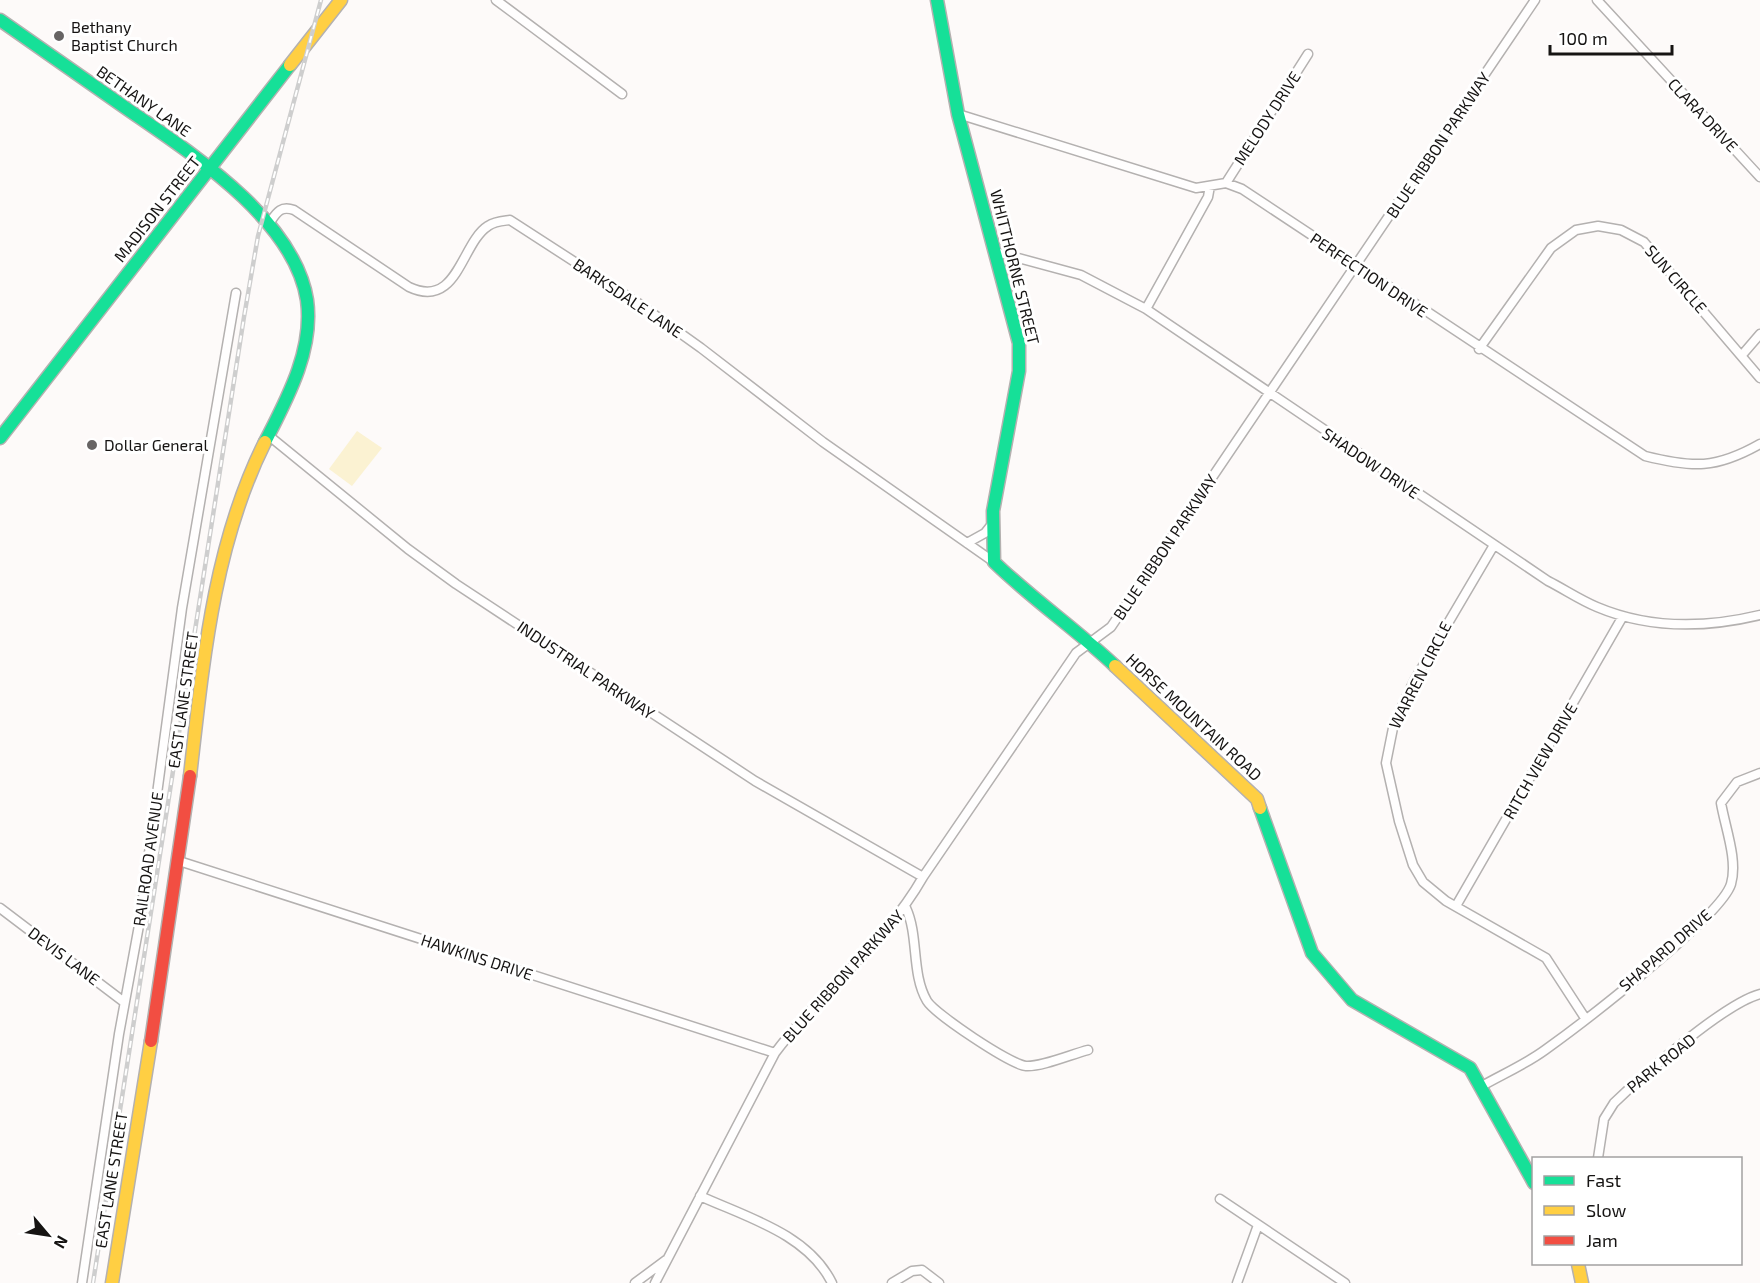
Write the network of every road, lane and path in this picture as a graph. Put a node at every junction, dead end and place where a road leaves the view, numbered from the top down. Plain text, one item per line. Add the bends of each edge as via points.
1 (341, 0) edge
2 (496, 0) edge
3 (937, 0) edge
4 (1535, 0) edge
5 (1597, 0) edge
6 (0, 20) edge
7 (1308, 54) dead end
8 (622, 94) dead end
9 (958, 114) junction
10 (210, 167) junction
11 (1760, 177) edge
12 (1226, 183) junction
13 (1210, 186) junction
14 (268, 225) junction
15 (996, 252) junction
16 (1356, 265) junction
17 (236, 293) dead end
18 (1146, 309) junction
19 (1760, 334) edge
20 (1479, 349) junction
21 (1742, 355) junction
22 (1760, 378) edge
23 (1269, 394) junction
24 (268, 435) junction
25 (0, 438) edge
26 (1760, 444) edge
27 (993, 523) junction
28 (967, 543) junction
29 (1494, 545) junction
30 (994, 562) junction
31 (1760, 615) edge
32 (1623, 616) junction
33 (1091, 643) junction
34 (1760, 773) edge
35 (179, 861) junction
36 (922, 878) junction
37 (1456, 906) junction
38 (0, 908) edge
39 (906, 908) junction
40 (1760, 994) edge
41 (125, 998) junction
42 (1585, 1018) junction
43 (1089, 1050) dead end
44 (775, 1053) junction
45 (1482, 1086) junction
46 (1598, 1157) edge
47 (1532, 1181) edge
48 (700, 1196) junction
49 (1220, 1199) dead end
50 (1258, 1225) junction
51 (667, 1260) junction
52 (1578, 1265) edge
53 (82, 1283) edge
54 (112, 1283) edge
55 (635, 1283) edge
56 (655, 1283) edge
57 (832, 1283) edge
58 (892, 1283) edge
59 (939, 1283) edge
60 (1237, 1283) edge
61 (1345, 1283) edge
62 (1582, 1283) edge

1 - 10 street, MADISON STREET
2 - 8 street
3 - 9 street, WHITTHORNE STREET
4 - 16 street, BLUE RIBBON PARKWAY
5 - 11 street, CLARA DRIVE
6 - 10 street, BETHANY LANE
7 - 12 street, MELODY DRIVE
9 - 13 street via 1196,188
9 - 15 street, WHITTHORNE STREET
10 - 14 street, EAST LANE STREET
10 - 25 street, MADISON STREET
12 - 13 street
12 - 16 street, PERFECTION DRIVE via 1242,189
13 - 18 street via 1208,197
14 - 24 street, EAST LANE STREET via 288,253 303,285 309,320 300,364
14 - 28 street, BARKSDALE LANE via 279,209 294,210 409,287 431,293 449,283 486,227 510,220 638,303 823,442
15 - 18 street, SHADOW DRIVE via 1082,275
15 - 27 street, WHITTHORNE STREET via 1021,359
16 - 20 street, PERFECTION DRIVE
16 - 23 street, BLUE RIBBON PARKWAY
17 - 41 street, RAILROAD AVENUE via 182,608 140,920
18 - 23 street, SHADOW DRIVE
19 - 21 street
20 - 21 street, SUN CIRCLE via 1551,248 1576,230 1598,226 1621,230 1644,242
20 - 26 street, PERFECTION DRIVE via 1645,456 1682,465 1711,464 1741,455
21 - 22 street, SUN CIRCLE
23 - 29 street, SHADOW DRIVE
23 - 33 street, BLUE RIBBON PARKWAY via 1111,627
24 - 35 street, EAST LANE STREET via 227,539 214,598
24 - 36 street, INDUSTRIAL PARKWAY via 456,584 755,781
27 - 28 street via 985,533
27 - 30 street, WHITTHORNE STREET
28 - 30 street, BARKSDALE LANE
29 - 32 street, SHADOW DRIVE via 1548,581
29 - 37 street, WARREN CIRCLE via 1414,681 1394,723 1387,751 1386,763 1399,821 1413,865 1434,893
30 - 33 street via 1027,594
31 - 32 street, SHADOW DRIVE via 1686,626
32 - 37 street, RITCH VIEW DRIVE
33 - 36 street, BLUE RIBBON PARKWAY via 1076,652
33 - 45 street, HORSE MOUNTAIN ROAD via 1257,799 1312,953 1352,1000 1470,1068
34 - 42 street, SHAPARD DRIVE via 1737,782 1721,803 1733,870 1725,897 1690,933
35 - 44 street, HAWKINS DRIVE
35 - 54 street, EAST LANE STREET
36 - 39 street, BLUE RIBBON PARKWAY
37 - 42 street, WARREN CIRCLE via 1546,958
38 - 41 street, DEVIS LANE via 124,1002
39 - 43 street via 926,1000 934,1010 1022,1065
39 - 44 street, BLUE RIBBON PARKWAY
40 - 46 street, PARK ROAD via 1724,1012 1614,1102 1604,1119
41 - 53 street, RAILROAD AVENUE
42 - 45 street, SHAPARD DRIVE via 1544,1051
44 - 48 street, BLUE RIBBON PARKWAY
45 - 47 street, HORSE MOUNTAIN ROAD
48 - 51 street, BLUE RIBBON PARKWAY
48 - 57 street via 778,1231 810,1252
49 - 50 street
50 - 60 street
50 - 61 street
51 - 55 street, BLUE RIBBON PARKWAY
51 - 56 street, BLUE RIBBON PARKWAY
52 - 62 street
58 - 59 street via 912,1271 922,1270

